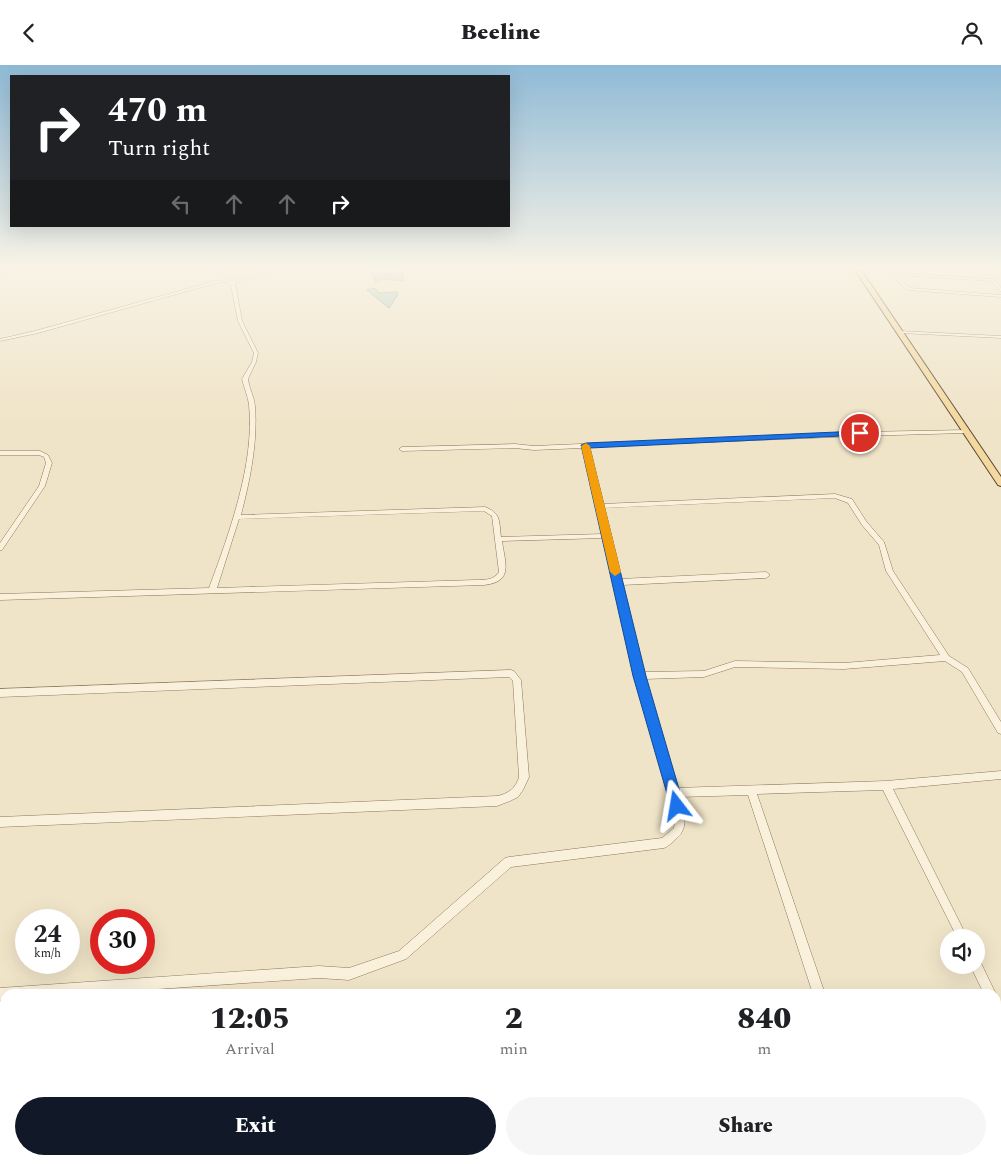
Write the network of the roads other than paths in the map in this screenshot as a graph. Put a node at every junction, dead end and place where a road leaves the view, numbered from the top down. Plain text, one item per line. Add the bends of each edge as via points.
1 (88, 318) edge
2 (239, 318) edge
3 (892, 318) edge
4 (901, 332) junction
5 (1001, 337) edge
6 (0, 340) edge
7 (965, 431) junction
8 (586, 445) junction
9 (402, 449) dead end
10 (0, 453) edge
11 (1001, 483) edge
12 (600, 506) junction
13 (238, 517) junction
14 (606, 536) junction
15 (500, 539) junction
16 (0, 548) edge
17 (766, 575) dead end
18 (618, 582) junction
19 (212, 591) junction
20 (0, 597) edge
21 (946, 658) junction
22 (640, 676) junction
23 (0, 693) edge
24 (1001, 730) edge
25 (1001, 775) edge
26 (886, 785) junction
27 (751, 791) junction
28 (674, 793) junction
29 (0, 822) edge
30 (958, 929) edge
31 (980, 974) edge
32 (72, 989) edge
33 (817, 989) edge
34 (988, 989) edge

1 - 6 street
2 - 13 street via 256,356 245,379 252,407 252,426 246,483
3 - 4 main road
4 - 5 street
4 - 7 main road
7 - 8 street
7 - 11 main road
8 - 9 street
8 - 12 street
10 - 16 street via 40,453 50,463 42,486
12 - 14 street
12 - 21 street via 843,497 882,544 890,571
13 - 15 street via 485,509 496,516
13 - 19 street
14 - 15 street
14 - 18 street
15 - 19 street via 503,572 500,578 490,582
17 - 18 street
18 - 22 street
19 - 20 street
21 - 22 street via 844,666 735,665 704,674
21 - 24 street via 965,670
22 - 28 street
23 - 29 street via 511,673 517,680 524,777 518,792 497,801
25 - 26 street
26 - 27 street
26 - 30 street
27 - 28 street
27 - 33 street
28 - 32 street via 679,831 664,843 509,862 402,955 349,974 319,972
31 - 34 street

